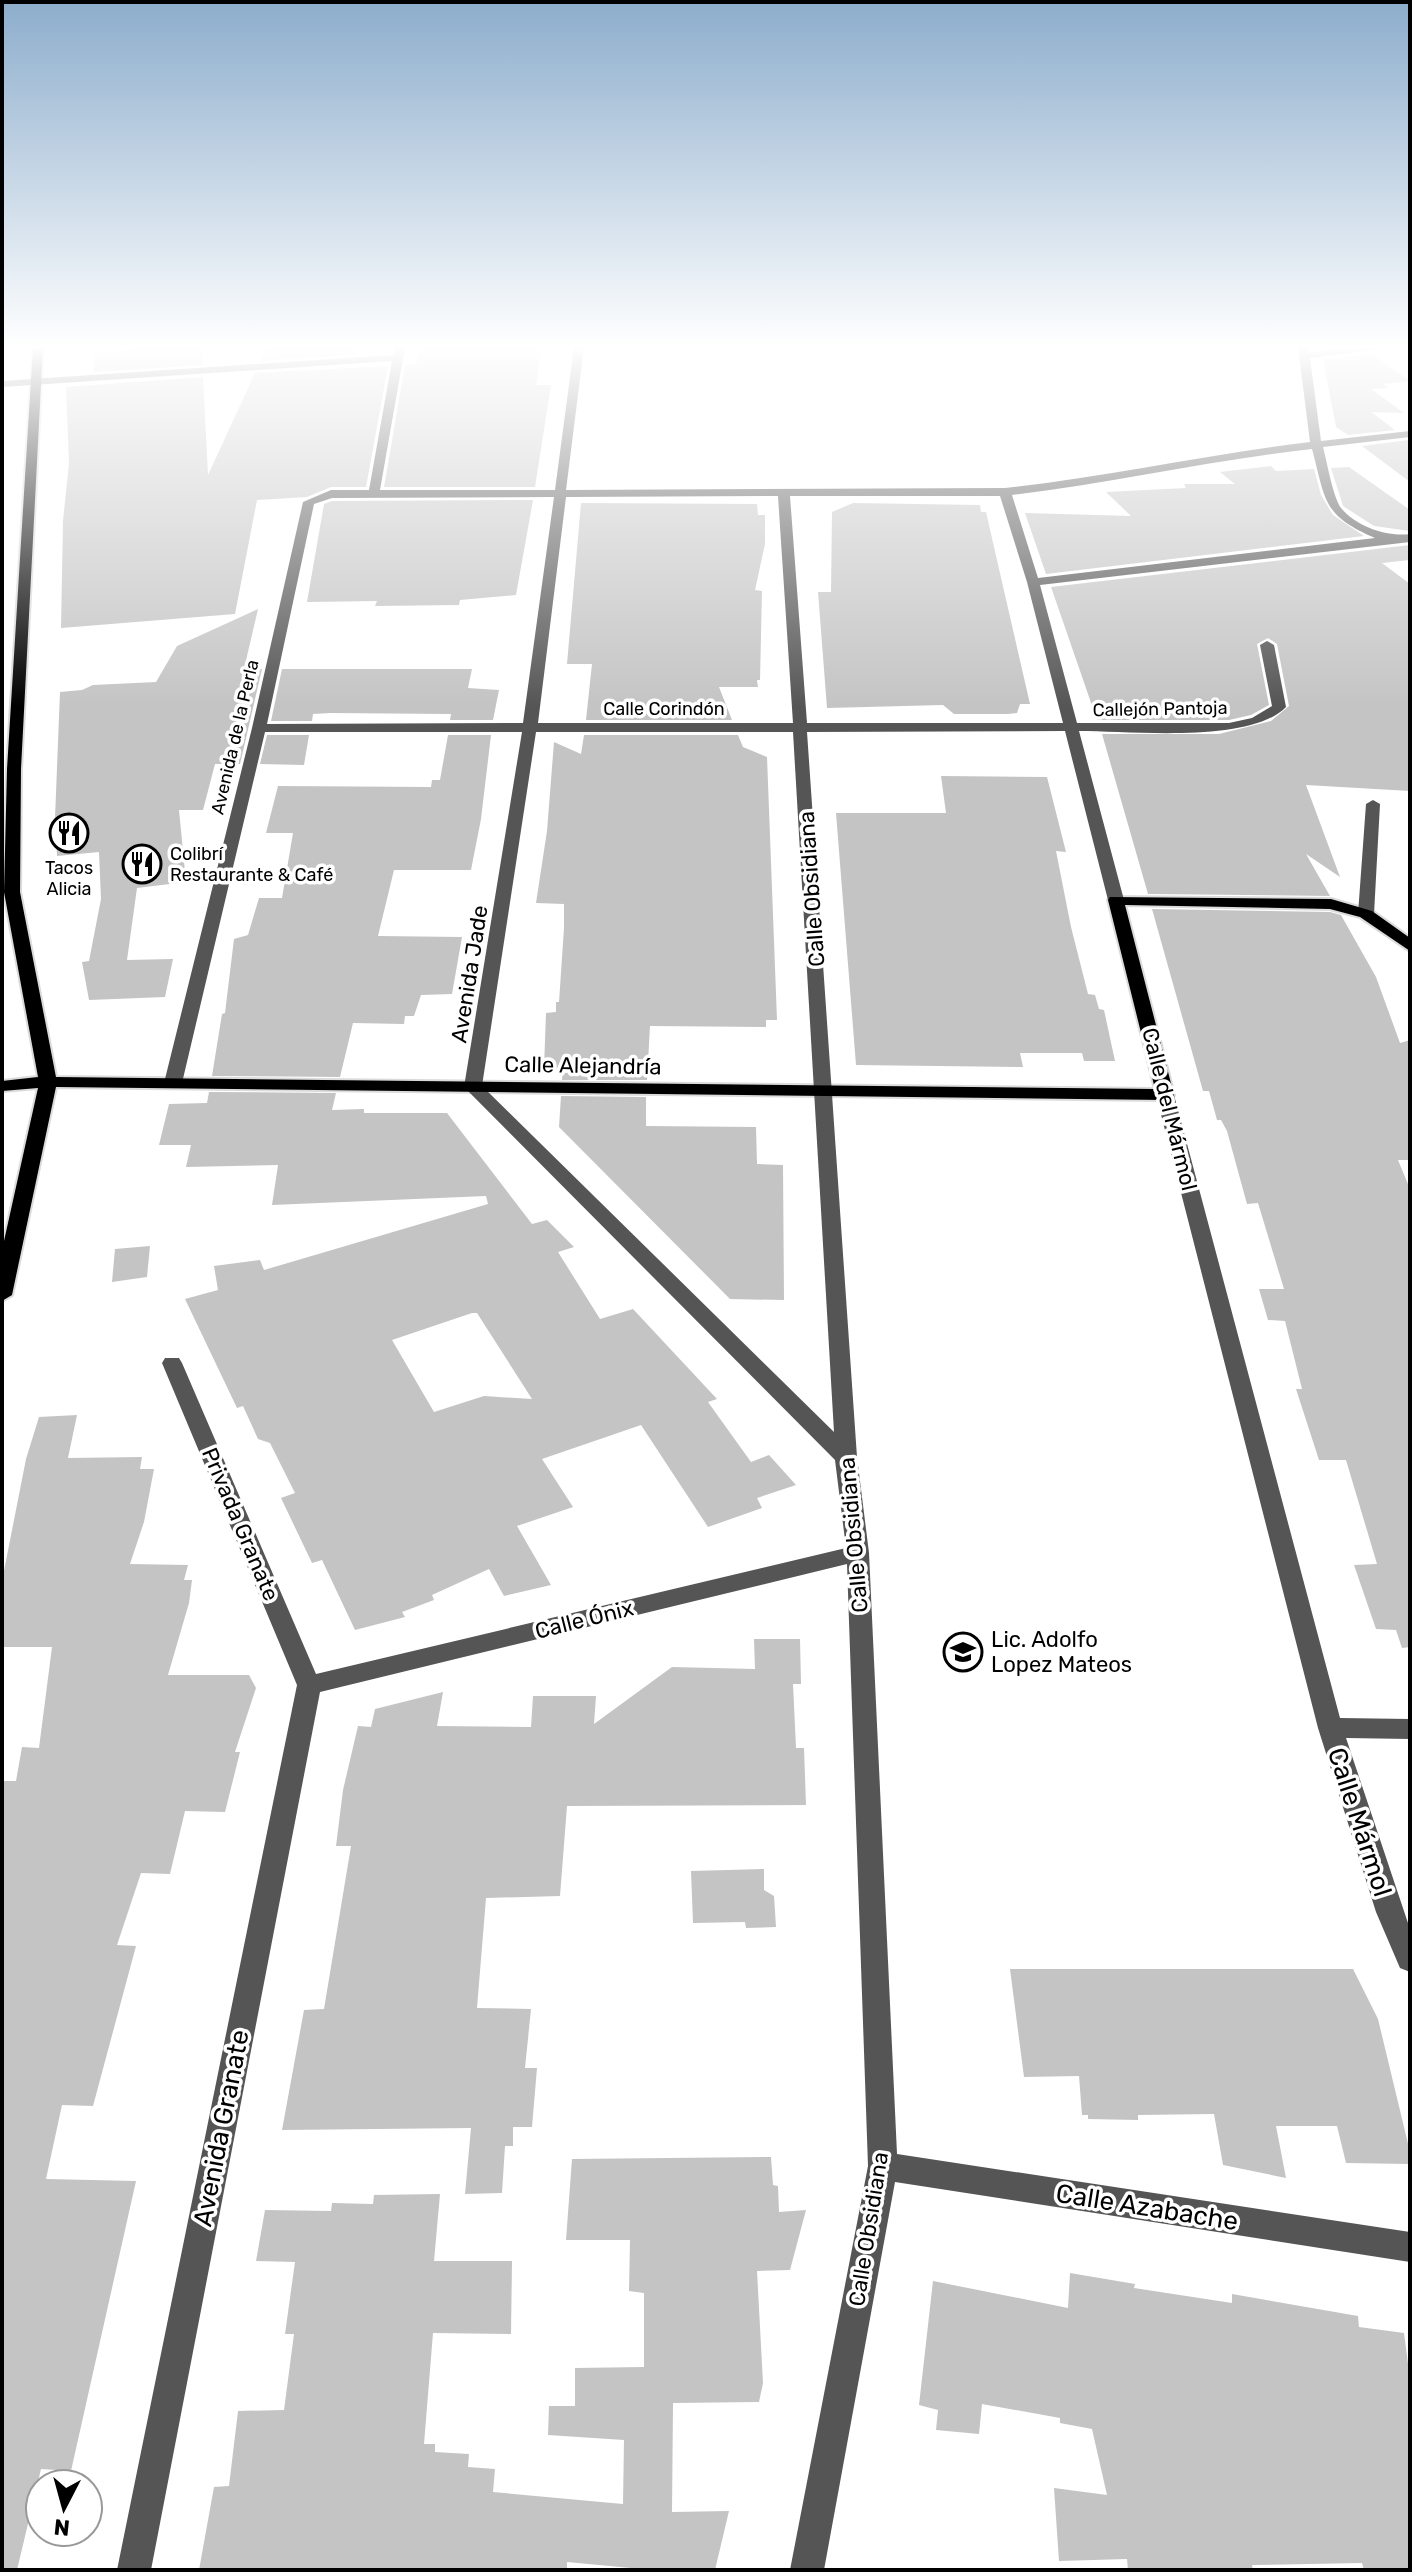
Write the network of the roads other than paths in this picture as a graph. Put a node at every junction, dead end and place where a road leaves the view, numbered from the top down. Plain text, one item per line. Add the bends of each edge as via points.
1 (31, 467) edge
2 (379, 467) edge
3 (566, 467) edge
4 (1174, 467) edge
5 (1323, 467) edge
6 (1005, 492) junction
7 (374, 494) junction
8 (563, 494) junction
9 (784, 495) junction
10 (1410, 538) edge
11 (1390, 540) junction
12 (1410, 546) edge
13 (1033, 582) junction
14 (1267, 645) dead end
15 (530, 727) junction
16 (799, 727) junction
17 (259, 728) junction
18 (1070, 729) junction
19 (1373, 804) dead end
20 (7, 893) edge
21 (1116, 900) junction
22 (1366, 914) junction
23 (1410, 946) edge
24 (48, 1082) junction
25 (173, 1083) junction
26 (2, 1086) edge
27 (473, 1087) junction
28 (825, 1091) junction
29 (1165, 1095) junction
30 (2, 1295) edge
31 (172, 1363) dead end
32 (846, 1457) junction
33 (858, 1553) junction
34 (309, 1685) junction
35 (1330, 1728) junction
36 (1410, 1729) edge
37 (1410, 1960) edge
38 (883, 2166) junction
39 (1410, 2247) edge
40 (134, 2570) edge
41 (807, 2570) edge

1 - 20 main road
2 - 7 street
3 - 8 street, Avenida Jade
4 - 6 street
5 - 11 street via 1334,508 1353,524
6 - 9 street
6 - 13 street, Calle del Mármol
7 - 8 street
7 - 17 street, Avenida de la Perla via 309,502
8 - 9 street
8 - 15 street, Avenida Jade
9 - 16 street, Calle Obsidiana
10 - 11 street
11 - 12 street
11 - 13 street
13 - 18 street, Calle del Mármol
14 - 18 street, Callejón Pantoja via 1279,707 1257,721 1229,727
15 - 16 street, Calle Corindón
15 - 17 street, Calle Corindón
15 - 27 street, Avenida Jade
16 - 18 street, Calle Corindón
16 - 28 street, Calle Obsidiana
17 - 25 street, Avenida de la Perla
18 - 21 street, Calle del Mármol
19 - 22 street
20 - 24 main road
21 - 22 main road via 1331,904
21 - 29 main road, Calle del Mármol
22 - 23 main road
24 - 25 main road, Calle Alejandría
24 - 26 main road, Calle Alejandría
24 - 30 main road
25 - 27 main road, Calle Alejandría
27 - 28 main road, Calle Alejandría
27 - 32 street
28 - 29 main road, Calle Alejandría
28 - 32 street, Calle Obsidiana
29 - 35 street, Calle del Mármol
31 - 34 street, Privada Granate
32 - 33 street, Calle Obsidiana
33 - 34 street, Calle Ónix
33 - 38 street, Calle Obsidiana
34 - 40 street, Avenida Granate
35 - 36 street
35 - 37 street, Calle Mármol via 1389,1912
38 - 39 street, Calle Azabache
38 - 41 street, Calle Obsidiana

